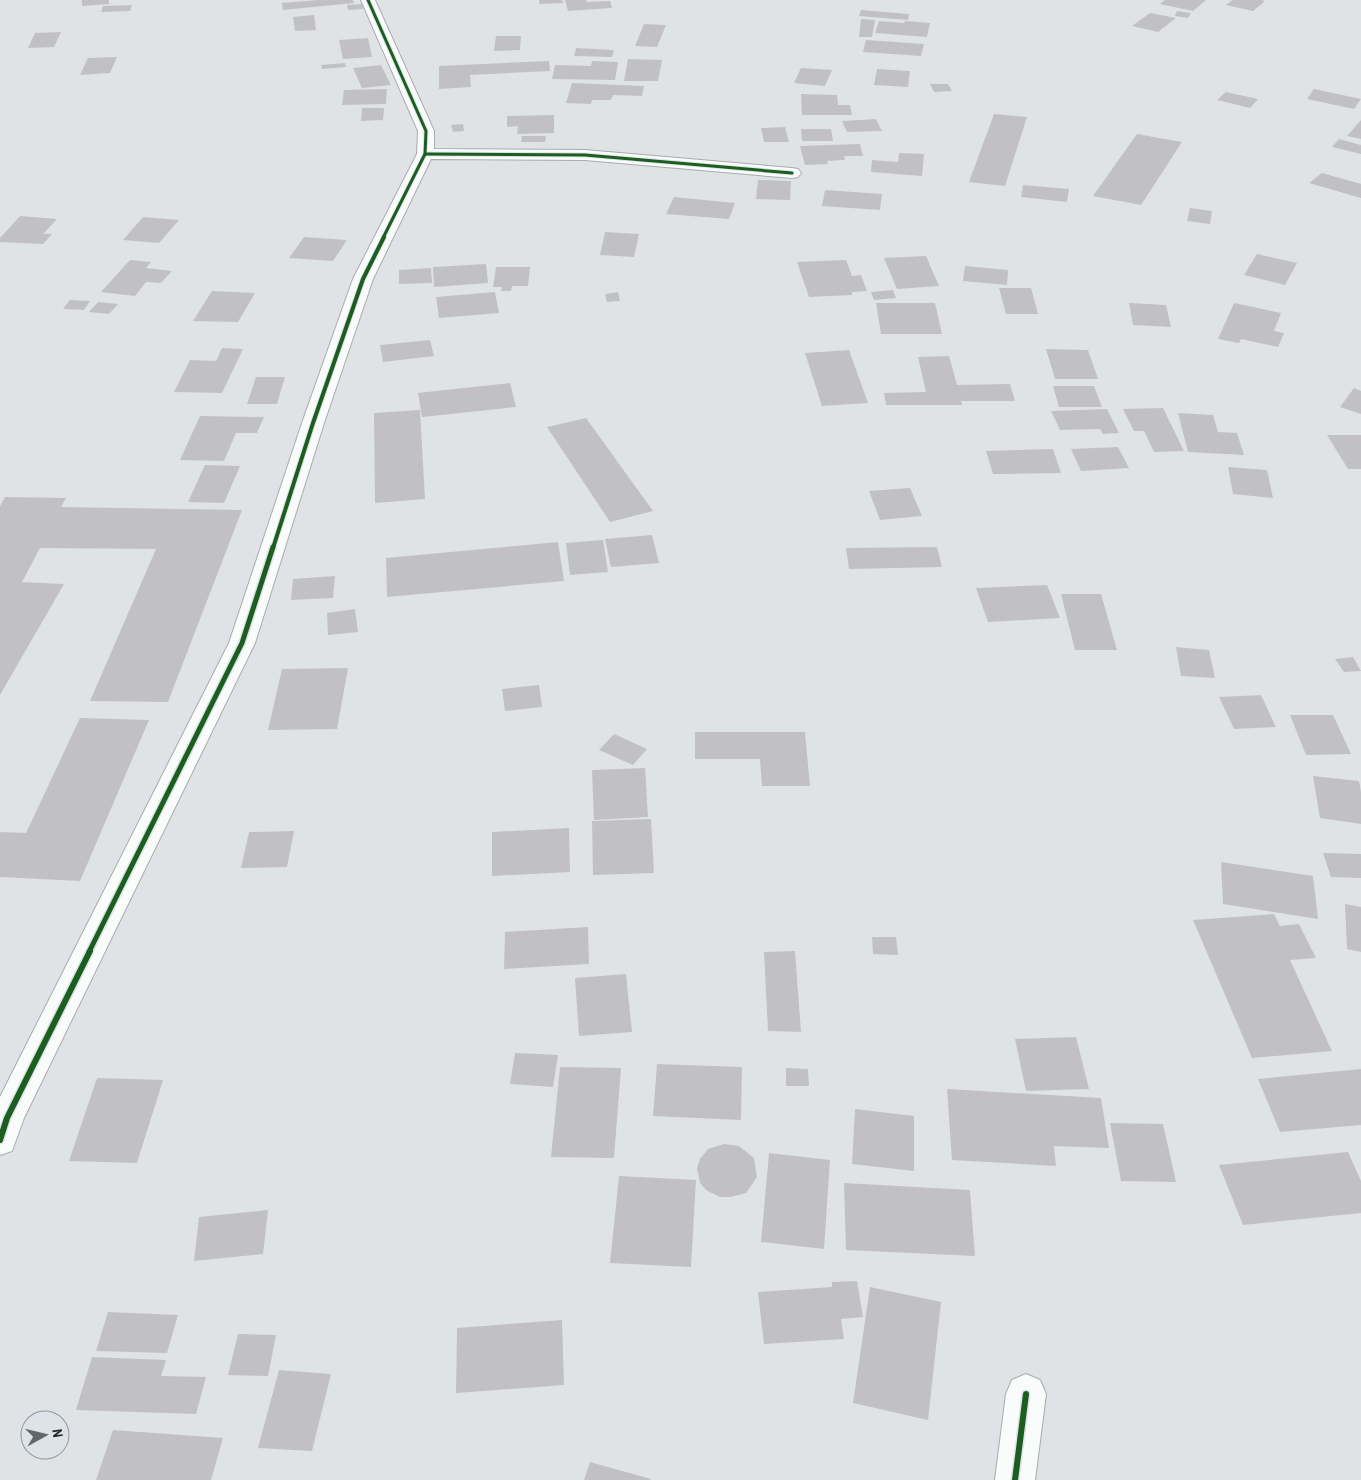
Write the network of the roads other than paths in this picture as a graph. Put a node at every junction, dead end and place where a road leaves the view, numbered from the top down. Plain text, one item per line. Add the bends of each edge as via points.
1 (368, 0) edge
2 (425, 154) junction
3 (792, 173) dead end
4 (0, 1140) edge
5 (1026, 1394) dead end
6 (1015, 1480) edge

1 - 2 street via 426,131
2 - 3 street via 586,155
2 - 4 street via 363,279 242,643 7,1118
5 - 6 street

